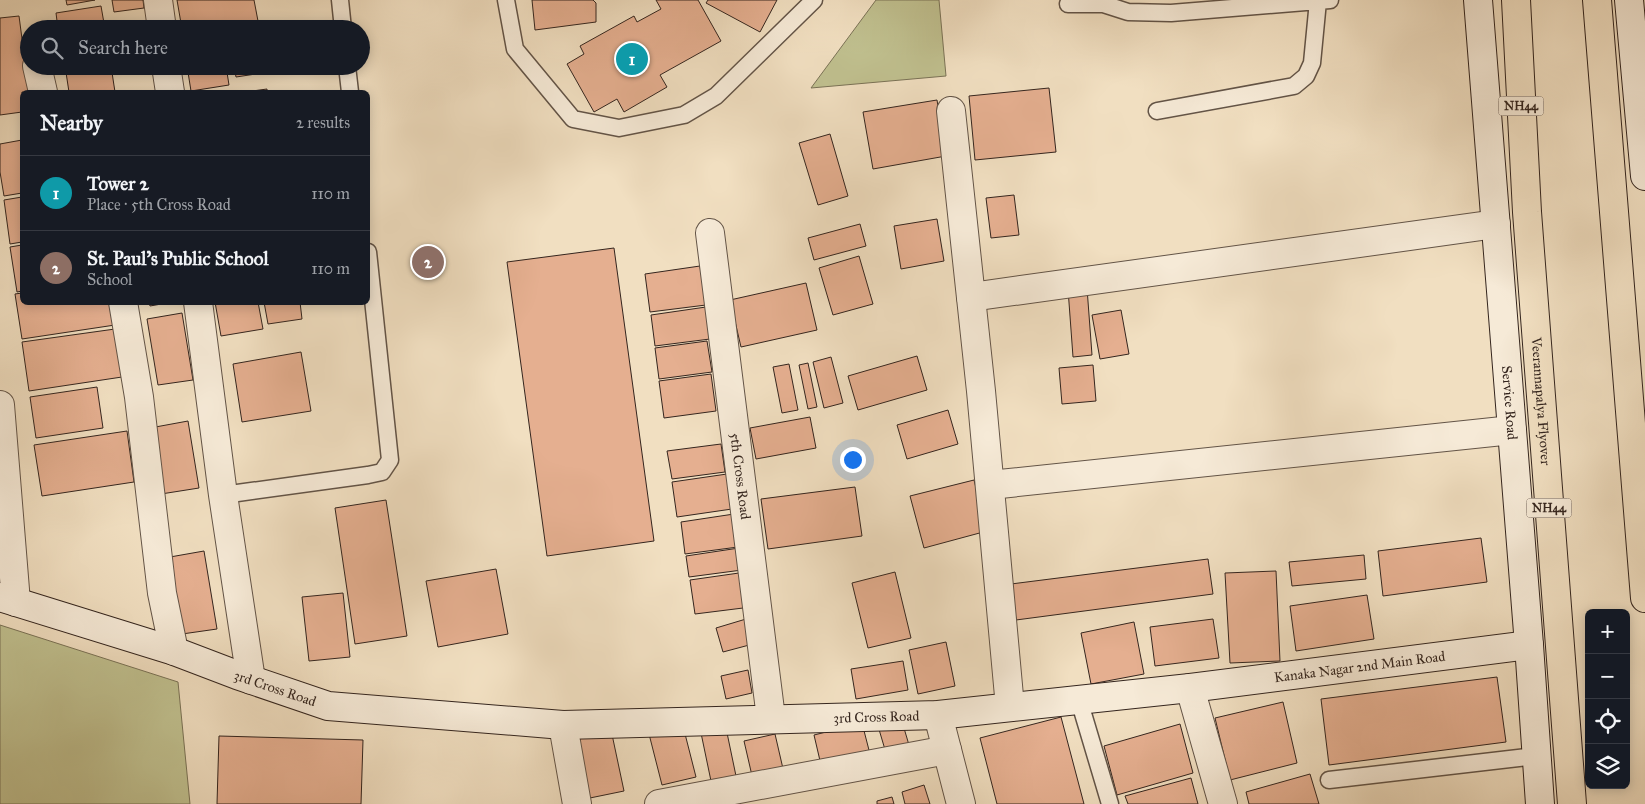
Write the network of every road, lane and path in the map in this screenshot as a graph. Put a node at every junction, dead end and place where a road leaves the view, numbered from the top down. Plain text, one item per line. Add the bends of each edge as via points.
1 (158, 0) edge
2 (340, 0) edge
3 (506, 0) edge
4 (814, 0) edge
5 (1478, 0) edge
6 (1516, 0) edge
7 (1598, 0) edge
8 (1629, 0) edge
9 (1324, 1) edge
10 (1068, 4) dead end
11 (161, 20) edge
12 (343, 20) edge
13 (39, 75) edge
14 (167, 75) edge
15 (349, 75) edge
16 (43, 90) edge
17 (170, 90) edge
18 (350, 90) edge
19 (951, 111) dead end
20 (1157, 111) dead end
21 (1645, 176) edge
22 (1496, 224) junction
23 (710, 233) dead end
24 (370, 271) edge
25 (971, 297) junction
26 (124, 305) edge
27 (198, 305) edge
28 (0, 405) edge
29 (1512, 430) junction
30 (990, 485) junction
31 (223, 495) junction
32 (1645, 598) edge
33 (8, 599) edge
34 (1529, 645) junction
35 (174, 651) junction
36 (251, 680) junction
37 (1190, 688) junction
38 (1079, 700) junction
39 (1010, 707) junction
40 (938, 715) junction
41 (771, 718) junction
42 (563, 725) junction
43 (947, 750) junction
44 (1536, 756) junction
45 (1329, 780) dead end
46 (577, 804) edge
47 (659, 804) edge
48 (961, 804) edge
49 (1110, 804) edge
50 (1223, 804) edge
51 (1540, 804) edge
52 (1572, 804) edge

1 - 11 street
2 - 12 lane
3 - 4 lane via 515,48 573,118 619,128 684,115 716,96
5 - 22 street, Service Road
6 - 52 highway, Veerannapalya Flyover / NH44 via 1527,212
7 - 32 highway
8 - 21 street
9 - 10 lane via 1170,13 1128,12 1104,4
9 - 20 lane via 1312,63 1306,76 1294,86
13 - 16 street
14 - 17 street
15 - 18 lane
19 - 25 street
22 - 25 street
22 - 29 street, Service Road
23 - 41 street, 5th Cross Road
24 - 31 lane via 390,460 382,472 368,475
25 - 30 street
26 - 35 street via 139,397 162,593
27 - 31 street
28 - 33 street
29 - 30 street
29 - 34 street, Service Road
30 - 39 street
31 - 36 street
33 - 35 street, 3rd Cross Road
34 - 37 street, Kanaka Nagar 2nd Main Road
34 - 44 street, Service Road
35 - 36 street, 3rd Cross Road
36 - 42 street, 3rd Cross Road via 328,706
37 - 38 street, 3rd Cross Road
37 - 50 street
38 - 39 street, 3rd Cross Road
38 - 49 lane
39 - 40 street, 3rd Cross Road
40 - 41 street, 3rd Cross Road
40 - 43 street
41 - 42 street, 3rd Cross Road
42 - 46 street
43 - 47 street
43 - 48 street
44 - 45 lane
44 - 51 street, Service Road

